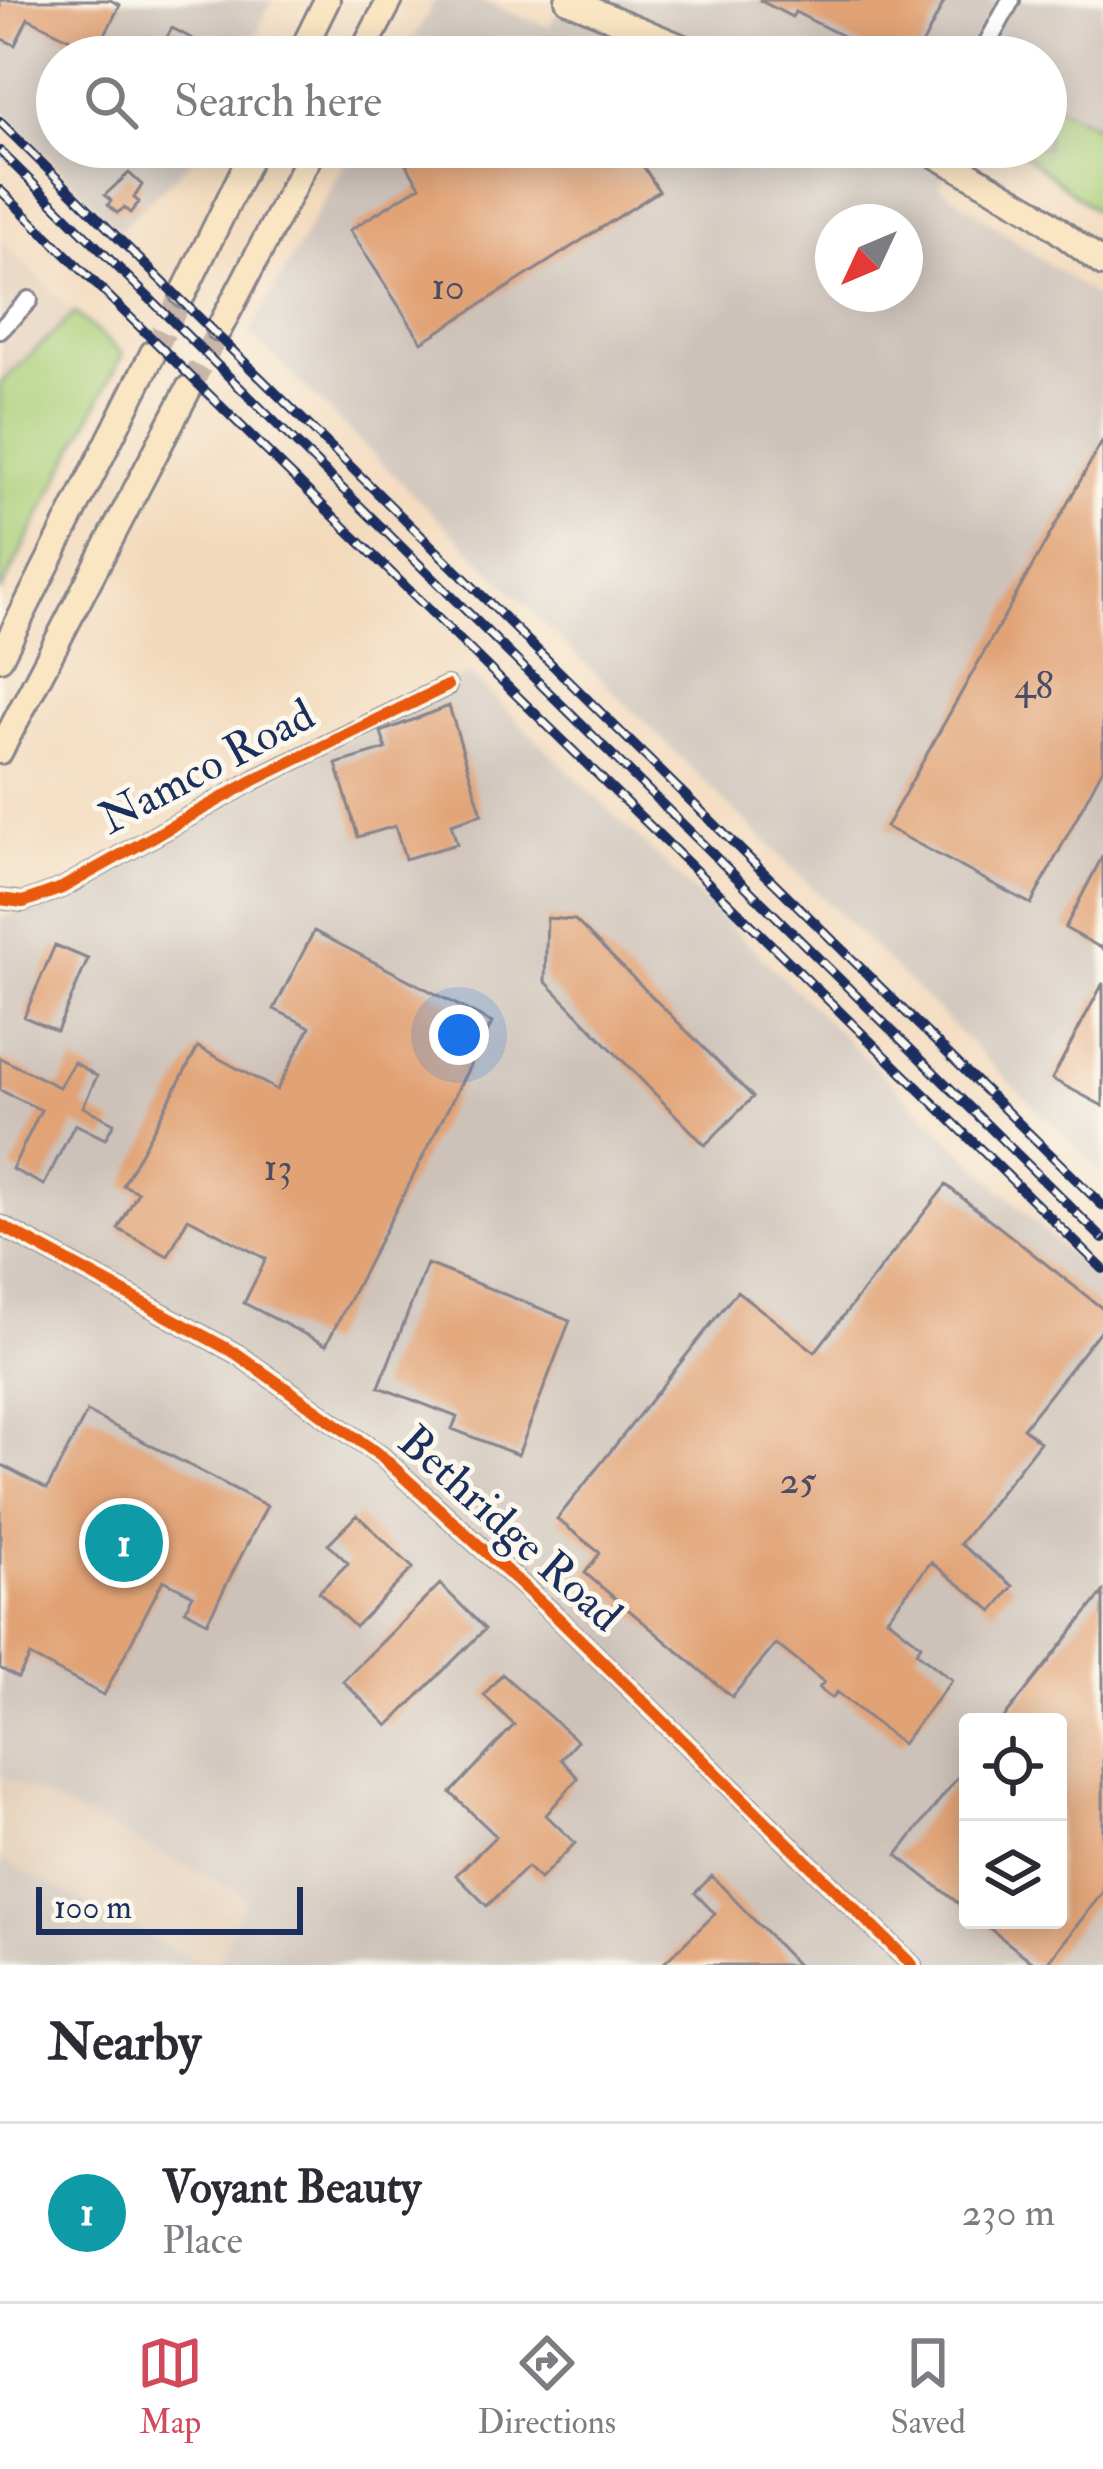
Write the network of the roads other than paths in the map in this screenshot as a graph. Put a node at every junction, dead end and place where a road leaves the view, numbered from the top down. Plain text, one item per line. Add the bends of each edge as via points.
1 (327, 0) edge
2 (390, 0) edge
3 (568, 0) edge
4 (1011, 0) edge
5 (309, 36) edge
6 (371, 36) edge
7 (655, 36) edge
8 (991, 36) edge
9 (245, 168) edge
10 (303, 168) edge
11 (961, 168) edge
12 (1103, 264) edge
13 (183, 294) tunnel mouth
14 (29, 300) dead end
15 (219, 329) tunnel mouth
16 (0, 330) edge
17 (154, 353) tunnel mouth
18 (189, 388) tunnel mouth
19 (0, 658) edge
20 (447, 686) dead end
21 (0, 751) edge
22 (0, 899) edge
23 (0, 1225) edge
24 (912, 1965) edge

1 - 5 main road
2 - 6 main road
3 - 7 main road
4 - 8 street
9 - 13 main road
10 - 15 main road
11 - 12 main road
14 - 16 street
17 - 19 main road
18 - 21 main road
20 - 22 street, Namco Road via 256,779 62,888 23,902
23 - 24 street, Bethridge Road via 237,1354 381,1456

